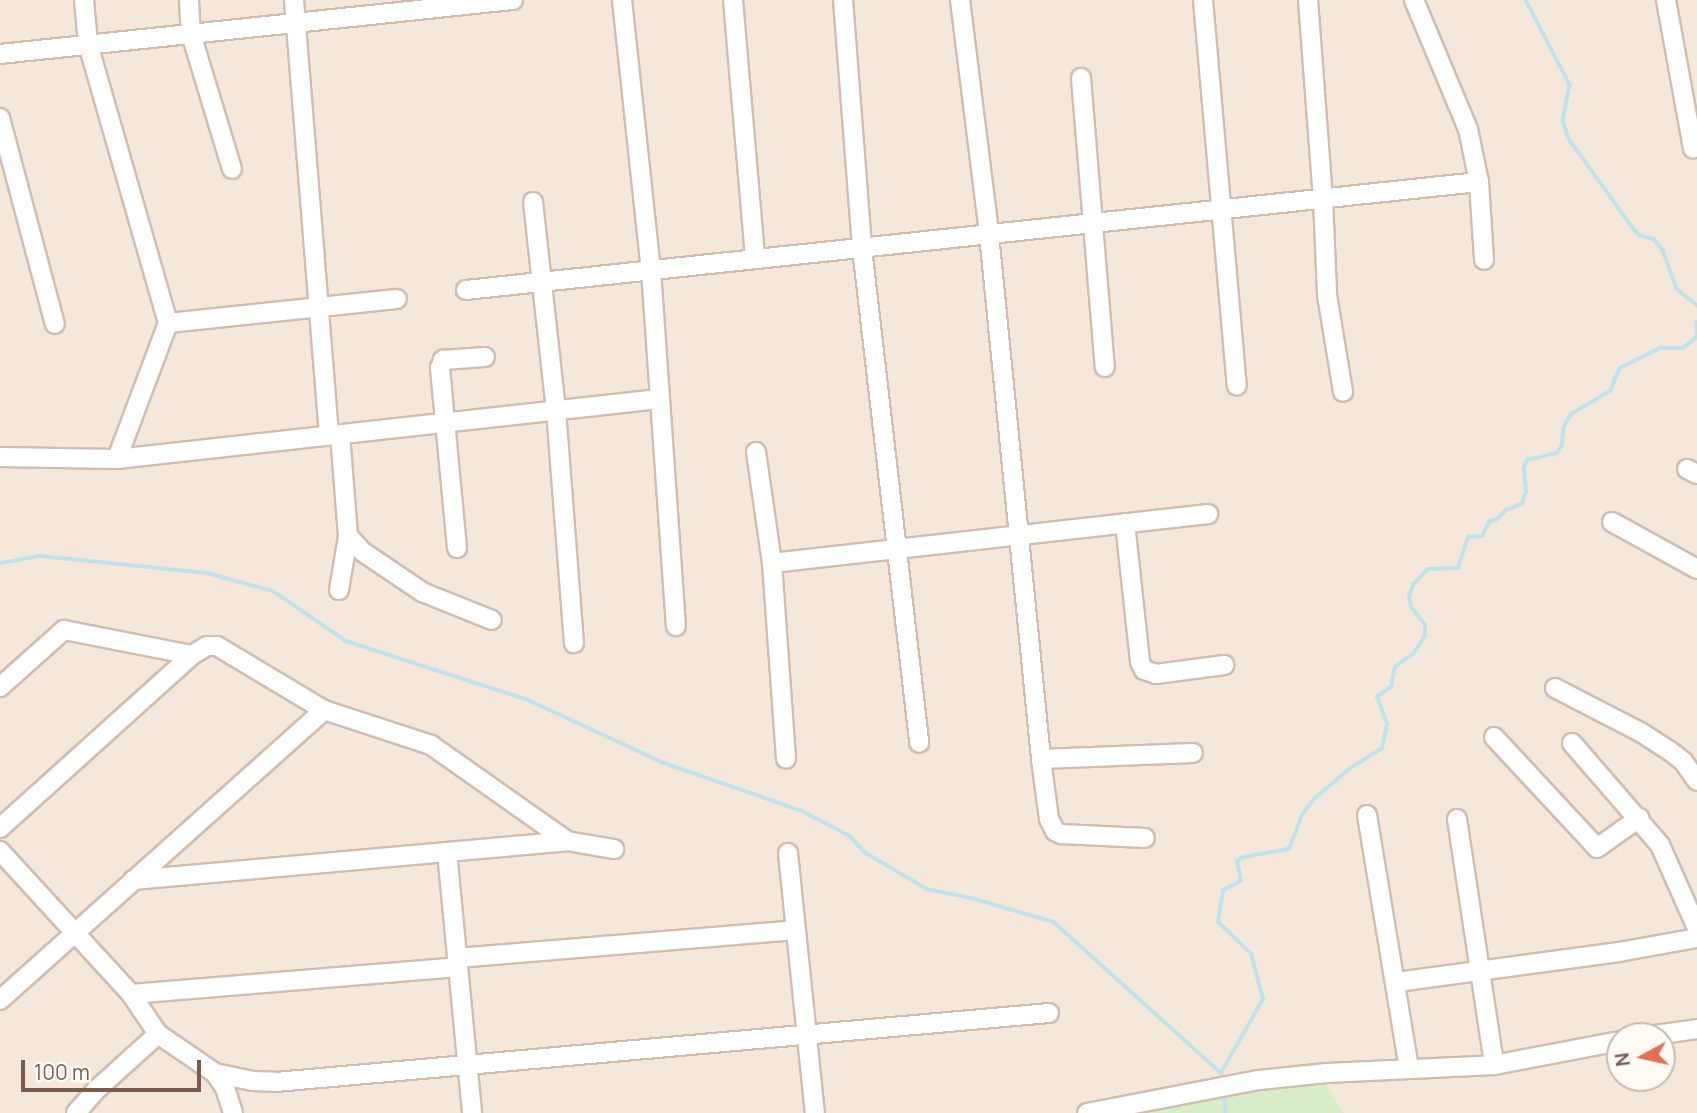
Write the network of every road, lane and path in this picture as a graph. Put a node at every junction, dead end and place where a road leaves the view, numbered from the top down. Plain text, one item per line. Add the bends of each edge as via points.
1 (84, 0) edge
2 (188, 0) edge
3 (293, 0) edge
4 (513, 0) edge
5 (622, 0) edge
6 (733, 0) edge
7 (843, 0) edge
8 (960, 0) edge
9 (1203, 0) edge
10 (1308, 0) edge
11 (1414, 0) edge
12 (1666, 0) edge
13 (296, 23) junction
14 (191, 34) junction
15 (88, 44) junction
16 (0, 54) edge
17 (1082, 78) dead end
18 (0, 118) edge
19 (1693, 149) dead end
20 (232, 169) dead end
21 (1479, 182) junction
22 (1324, 198) junction
23 (533, 202) dead end
24 (1222, 209) junction
25 (1093, 224) junction
26 (989, 234) junction
27 (862, 248) junction
28 (755, 259) junction
29 (1483, 260) dead end
30 (651, 270) junction
31 (542, 282) junction
32 (466, 290) dead end
33 (397, 299) dead end
34 (320, 307) junction
35 (168, 323) junction
36 (55, 324) dead end
37 (485, 357) dead end
38 (1105, 367) dead end
39 (1237, 386) dead end
40 (1343, 392) dead end
41 (659, 399) junction
42 (556, 410) junction
43 (446, 423) junction
44 (335, 436) junction
45 (756, 452) dead end
46 (0, 457) edge
47 (117, 459) junction
48 (1208, 514) dead end
49 (1612, 522) dead end
50 (1125, 523) junction
51 (1019, 535) junction
52 (348, 536) junction
53 (457, 548) dead end
54 (896, 548) junction
55 (772, 563) junction
56 (1697, 569) edge
57 (339, 590) dead end
58 (492, 620) dead end
59 (676, 626) dead end
60 (574, 643) dead end
61 (192, 655) junction
62 (1224, 664) dead end
63 (0, 687) edge
64 (1555, 688) dead end
65 (324, 710) junction
66 (1494, 737) dead end
67 (919, 743) dead end
68 (1572, 743) dead end
69 (1193, 753) dead end
70 (786, 758) dead end
71 (1041, 759) junction
72 (1697, 781) edge
73 (1367, 815) dead end
74 (1639, 818) junction
75 (1457, 819) dead end
76 (0, 828) edge
77 (1145, 838) dead end
78 (567, 841) junction
79 (614, 849) dead end
80 (0, 851) edge
81 (447, 852) junction
82 (788, 853) dead end
83 (134, 880) junction
84 (1697, 928) edge
85 (796, 930) junction
86 (75, 933) junction
87 (1697, 938) edge
88 (458, 962) junction
89 (1480, 969) junction
90 (1397, 982) junction
91 (131, 994) junction
92 (0, 1000) edge
93 (1049, 1013) dead end
94 (1697, 1029) edge
95 (1676, 1032) edge
96 (158, 1034) junction
97 (807, 1035) junction
98 (1606, 1044) edge
99 (1494, 1065) junction
100 (468, 1066) junction
101 (1409, 1069) junction
102 (215, 1073) junction
103 (76, 1113) edge
104 (233, 1113) edge
105 (472, 1113) edge
106 (815, 1113) edge
107 (1087, 1113) edge

1 - 15 street
2 - 14 street
3 - 13 street
4 - 13 street
5 - 30 street
6 - 28 street
7 - 27 street
8 - 26 street
9 - 24 street
10 - 22 street
11 - 21 street via 1468,129
12 - 19 street
13 - 14 street
13 - 34 street
14 - 15 street
14 - 20 street
15 - 16 street
15 - 35 street
17 - 25 street
18 - 36 street
21 - 22 street
21 - 29 street
22 - 24 street
22 - 40 street via 1329,314
23 - 31 street
24 - 25 street
24 - 39 street
25 - 26 street
25 - 38 street
26 - 27 street
26 - 51 street
27 - 28 street
27 - 54 street
28 - 30 street
30 - 31 street
30 - 41 street
31 - 32 street
31 - 42 street
33 - 34 street
34 - 35 street
34 - 44 street
35 - 47 street
37 - 43 street via 443,360
41 - 42 street
41 - 59 street
42 - 43 street
42 - 60 street
43 - 44 street
43 - 53 street
44 - 47 street
44 - 52 street
45 - 55 street
46 - 47 street
48 - 50 street
49 - 56 street
50 - 51 street
50 - 62 street via 1144,670 1156,674
51 - 54 street
51 - 71 street
52 - 57 street
52 - 58 street via 363,552 422,592
54 - 55 street
54 - 67 street
55 - 70 street
61 - 63 street via 64,629
61 - 65 street via 217,646
61 - 76 street
64 - 72 street via 1670,751
65 - 78 street via 430,745
65 - 83 street
66 - 74 street via 1597,848
68 - 74 street
69 - 71 street
71 - 77 street via 1049,819 1055,831
73 - 90 street
74 - 84 street via 1666,856
75 - 89 street
78 - 79 street
78 - 81 street
80 - 86 street
81 - 83 street
81 - 88 street
82 - 85 street
83 - 86 street
85 - 88 street
85 - 97 street
86 - 91 street
86 - 92 street
87 - 89 street
88 - 91 street
88 - 100 street
89 - 90 street
89 - 99 street
90 - 101 street
91 - 96 street
93 - 97 street
94 - 95 street
96 - 102 street
96 - 103 street
97 - 100 street
97 - 106 street
98 - 99 street
99 - 101 street
100 - 102 street via 276,1082
100 - 105 street
101 - 107 street via 1259,1080
102 - 104 street

